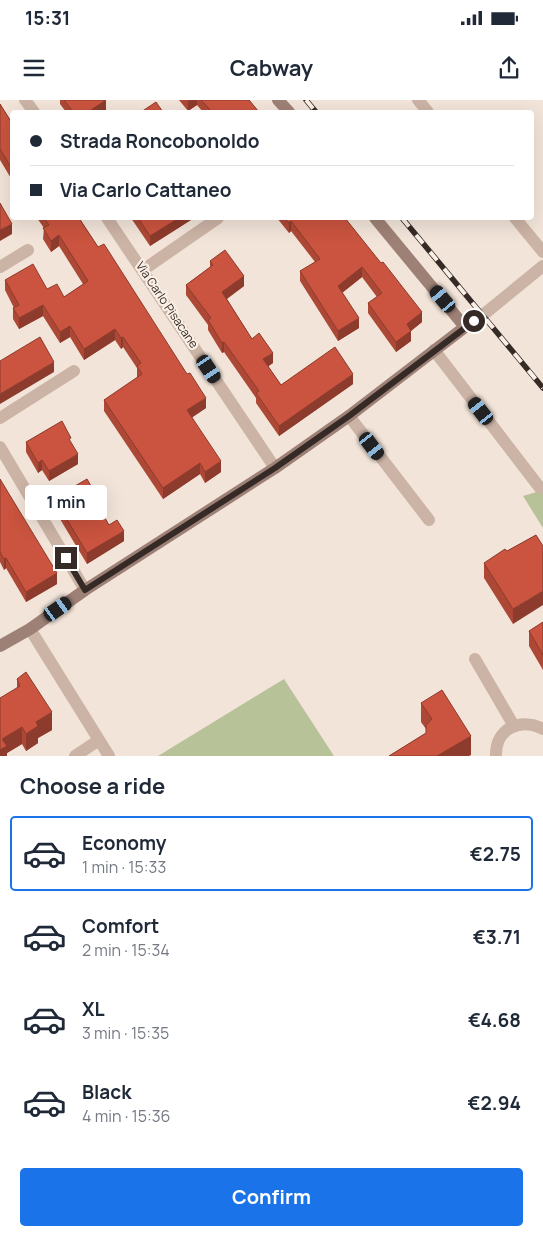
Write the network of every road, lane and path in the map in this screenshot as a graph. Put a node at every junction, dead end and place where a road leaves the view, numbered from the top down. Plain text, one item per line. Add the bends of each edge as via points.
1 (278, 100) edge
2 (418, 100) edge
3 (286, 110) edge
4 (426, 110) edge
5 (108, 220) edge
6 (215, 220) edge
7 (377, 220) edge
8 (517, 220) edge
9 (28, 250) dead end
10 (543, 252) edge
11 (543, 266) edge
12 (0, 267) edge
13 (143, 270) junction
14 (465, 327) junction
15 (434, 350) junction
16 (74, 371) dead end
17 (349, 416) junction
18 (0, 418) edge
19 (0, 447) edge
20 (275, 468) junction
21 (540, 488) dead end
22 (429, 520) dead end
23 (85, 590) junction
24 (30, 629) junction
25 (0, 646) edge
26 (475, 659) dead end
27 (514, 726) junction
28 (543, 729) edge
29 (98, 740) junction
30 (75, 756) edge
31 (109, 756) edge
32 (496, 756) edge

1 - 3 street
2 - 4 street
5 - 13 street, Via Carlo Pisacane
6 - 13 street
7 - 14 street
8 - 10 street
9 - 12 street
11 - 14 street
13 - 20 street, Via Carlo Pisacane
14 - 15 street
15 - 17 street
15 - 21 street
16 - 18 street
17 - 20 street
17 - 22 street
19 - 23 street
20 - 23 street
23 - 24 street
24 - 25 street
24 - 29 street
26 - 27 street
27 - 28 street via 534,724
27 - 32 street via 499,739
29 - 30 street
29 - 31 street

